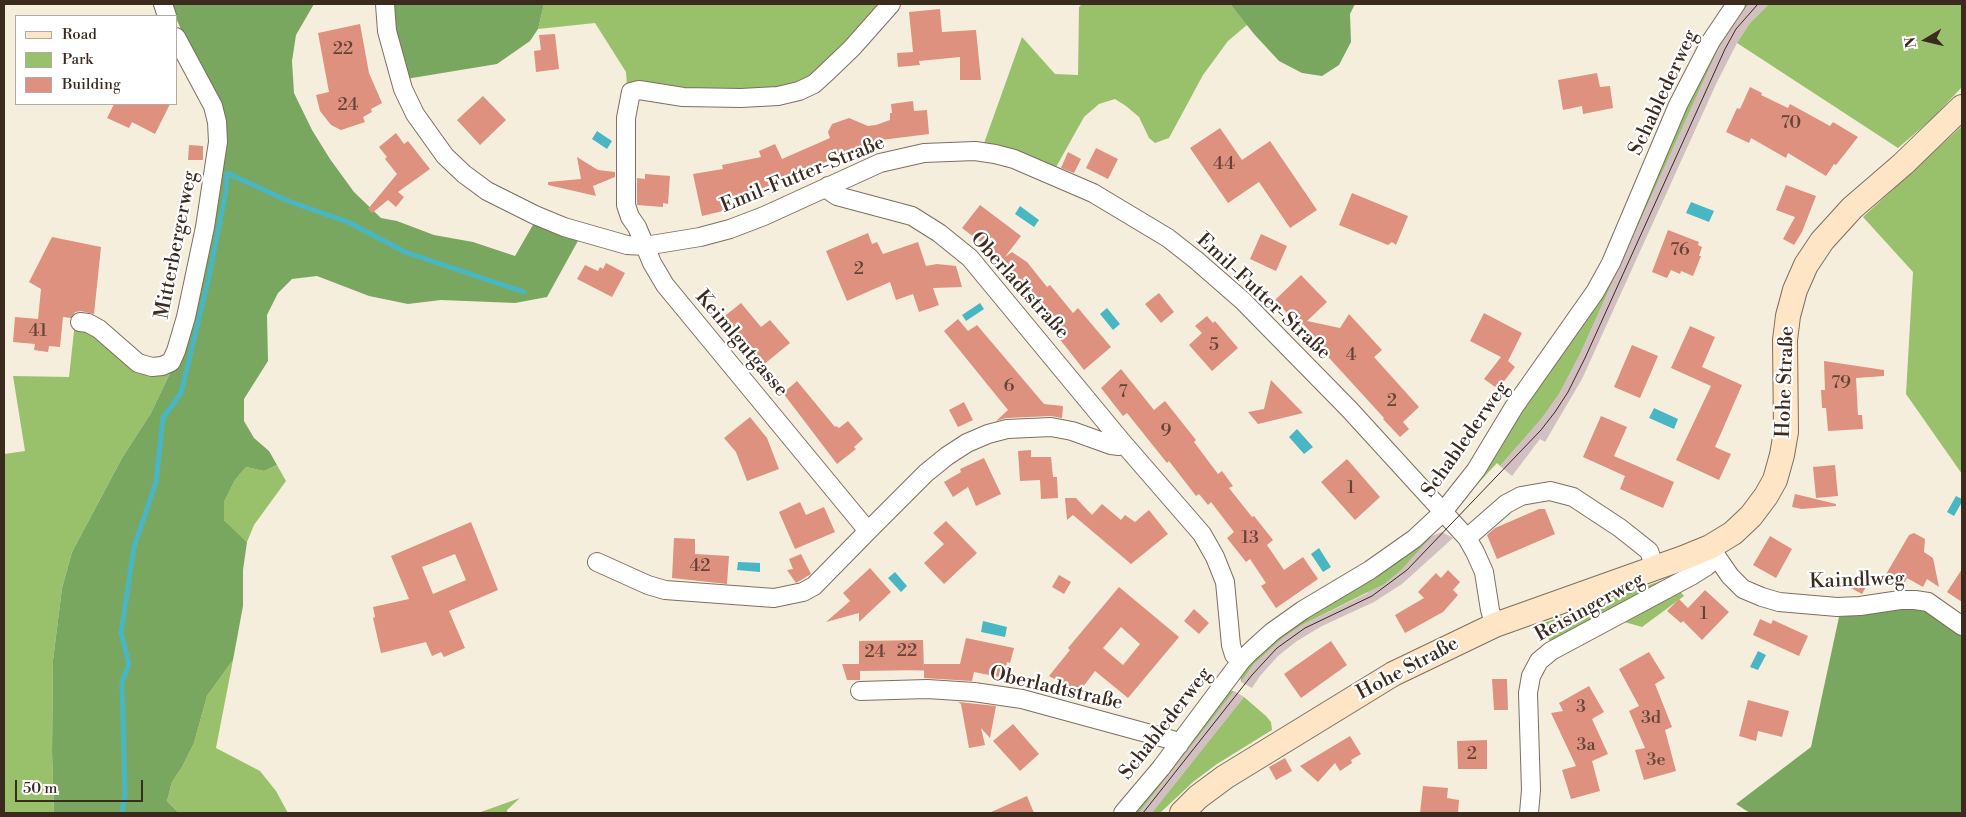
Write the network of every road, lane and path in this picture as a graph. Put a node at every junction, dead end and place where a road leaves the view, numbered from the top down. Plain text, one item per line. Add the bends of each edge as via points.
1 (385, 4) edge
2 (891, 4) edge
3 (1736, 4) edge
4 (178, 41) edge
5 (1962, 108) edge
6 (828, 186) junction
7 (645, 246) junction
8 (80, 322) dead end
9 (1123, 443) junction
10 (1442, 513) junction
11 (868, 531) junction
12 (1467, 538) junction
13 (1713, 552) junction
14 (597, 562) dead end
15 (1655, 568) junction
16 (1495, 625) junction
17 (1962, 626) edge
18 (1242, 661) junction
19 (860, 691) dead end
20 (1179, 745) junction
21 (1123, 813) edge
22 (1182, 813) edge
23 (1529, 813) edge

1 - 7 street via 389,40 402,88 415,114 445,156 487,191 535,216 618,242
2 - 7 street via 827,72 814,84 799,91 741,98 631,92 626,118 626,205
3 - 10 street, Schablederweg via 1711,42 1678,105 1595,292 1514,407 1476,470
4 - 8 street, Mitterbergerweg via 213,106 218,142 205,227 176,351 171,362 162,366 138,363 99,329
5 - 13 main road, Hohe Straße via 1852,208 1822,241 1806,265 1795,290 1784,340 1786,432 1775,480 1752,516
6 - 7 street, Emil-Futter-Straße via 730,229
6 - 9 street, Oberladtstraße via 837,196 912,216 970,258
6 - 10 street, Emil-Futter-Straße via 904,157 975,151 1014,160 1093,193 1168,238 1243,301 1349,408
7 - 11 street, Keimlgutgasse via 665,285
9 - 11 street via 1111,446 1072,431 1051,427 1007,429 988,434 946,456
9 - 18 street, Oberladtstraße via 1202,534 1225,582 1230,645
10 - 12 street, Emil-Futter-Straße
10 - 18 street, Schablederweg via 1396,553 1272,632
11 - 14 street via 814,586 804,592 774,598 666,590 648,586
12 - 15 street via 1520,496 1550,491 1573,496 1620,528 1649,551
12 - 16 street, Emil-Futter-Straße via 1484,572
13 - 15 main road, Hohe Straße
13 - 17 street, Kaindlweg via 1743,589 1762,598 1837,607 1915,600 1928,602
13 - 23 street, Reisingerweg via 1707,566 1551,651 1539,661 1531,676 1528,693
15 - 16 main road, Hohe Straße
16 - 22 main road, Hohe Straße via 1393,674 1225,777
18 - 20 street, Schablederweg
19 - 20 street, Oberladtstraße via 927,689 1022,699 1154,734
20 - 21 street, Schablederweg

